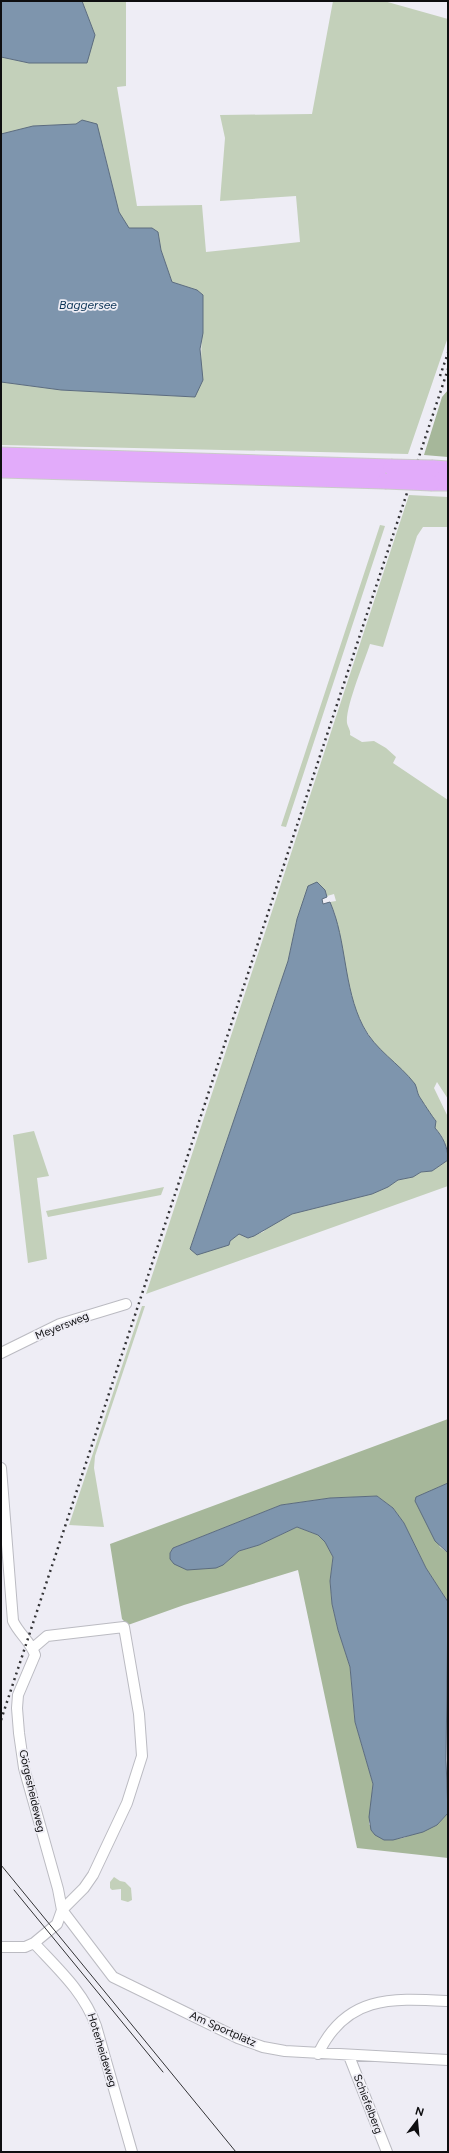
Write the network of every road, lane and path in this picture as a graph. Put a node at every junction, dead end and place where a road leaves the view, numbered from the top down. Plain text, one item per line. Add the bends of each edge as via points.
1 (1, 455) edge
2 (448, 469) edge
3 (1, 470) edge
4 (432, 475) junction
5 (448, 483) edge
6 (126, 1304) dead end
7 (1, 1353) edge
8 (1, 1468) edge
9 (33, 1648) junction
10 (62, 1910) junction
11 (34, 1943) junction
12 (1, 1947) edge
13 (448, 2001) edge
14 (318, 2054) junction
15 (349, 2056) junction
16 (448, 2060) edge
17 (132, 2152) edge
18 (387, 2152) edge

1 - 4 highway, bridge via 391,467
2 - 4 highway
3 - 4 highway, bridge via 385,481
4 - 5 highway
6 - 7 street, Meyersweg via 60,1324
8 - 9 street via 14,1621
9 - 10 street, Görgesheideweg via 34,1660 18,1695 19,1733 24,1768
9 - 10 street via 47,1636 124,1627 140,1714 142,1756 127,1804 93,1875
10 - 11 street via 56,1924
10 - 14 street, Am Sportplatz via 113,1978 238,2038 263,2047
11 - 12 street via 25,1947
11 - 17 street, Hoterheideweg via 79,1991 89,2007
13 - 14 street via 392,2000 370,2005 344,2019 332,2030
14 - 15 street, Am Sportplatz
15 - 16 street, Am Sportplatz
15 - 18 street, Schiefelberg

